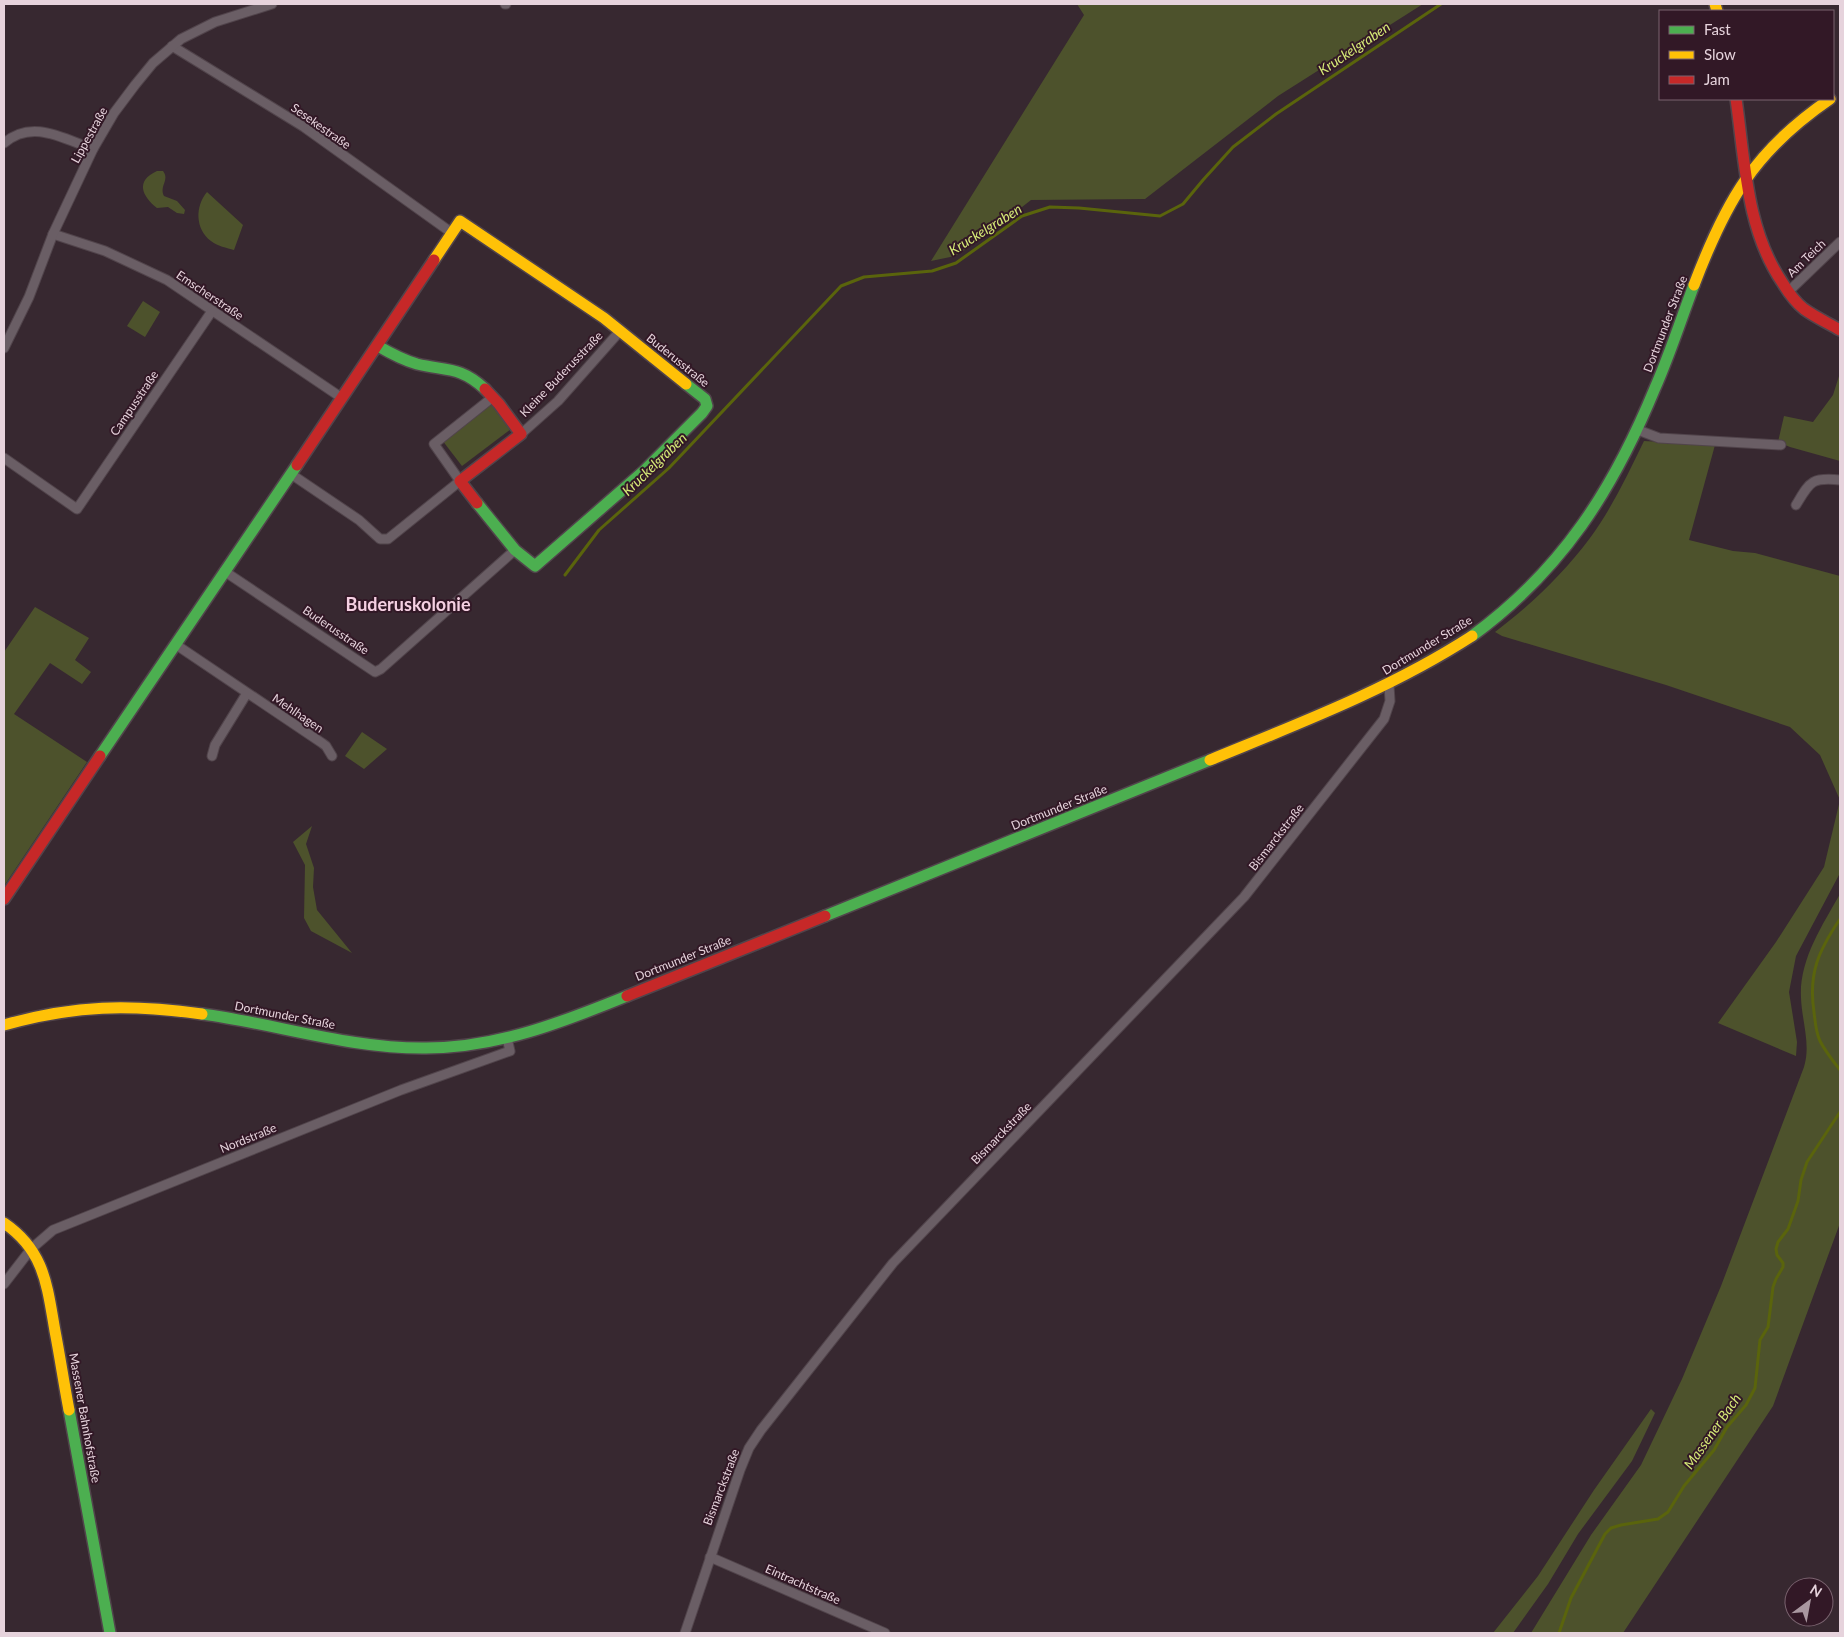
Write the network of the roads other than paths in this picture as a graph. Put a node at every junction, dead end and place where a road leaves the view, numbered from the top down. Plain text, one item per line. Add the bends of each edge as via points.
1 (272, 4) edge
2 (172, 46) junction
3 (1736, 100) edge
4 (1829, 100) edge
5 (4, 144) edge
6 (93, 149) junction
7 (1747, 177) junction
8 (452, 233) junction
9 (53, 234) junction
10 (1840, 242) edge
11 (1788, 292) junction
12 (212, 311) junction
13 (1840, 330) edge
14 (620, 331) junction
15 (378, 346) junction
16 (4, 348) edge
17 (493, 397) junction
18 (342, 398) junction
19 (1638, 430) junction
20 (522, 434) junction
21 (1781, 445) dead end
22 (4, 458) edge
23 (291, 474) junction
24 (1840, 480) edge
25 (460, 481) junction
26 (1796, 505) dead end
27 (515, 550) junction
28 (224, 571) junction
29 (175, 644) junction
30 (1389, 685) junction
31 (247, 693) junction
32 (212, 756) dead end
33 (332, 756) dead end
34 (4, 899) edge
35 (4, 1025) edge
36 (507, 1038) junction
37 (4, 1223) edge
38 (31, 1249) junction
39 (4, 1284) edge
40 (710, 1557) junction
41 (110, 1633) edge
42 (684, 1633) edge
43 (885, 1633) edge

1 - 2 street, Lippestraße via 215,22
2 - 6 street, Lippestraße via 153,63 114,112
2 - 8 street, Sesekestraße via 304,127
3 - 7 main road
4 - 7 main road, Dortmunder Straße via 1785,134
5 - 6 street via 14,135 42,131
6 - 9 street, Lippestraße
7 - 11 main road via 1750,202 1763,248
7 - 19 main road, Dortmunder Straße via 1712,238
8 - 14 main road, Buderusstraße via 460,220
8 - 15 main road
9 - 12 street, Emscherstraße via 105,251 167,280
9 - 16 street, Lippestraße
10 - 11 street, Am Teich
11 - 13 main road via 1803,308
12 - 18 street, Emscherstraße
12 - 22 street, Campusstraße via 77,509
14 - 20 street, Kleine Buderusstraße via 558,401
14 - 27 main road, Buderusstraße via 705,399 706,406 644,471 535,566
15 - 17 main road, Kleine Buderusstraße via 412,363 457,371
15 - 18 main road
17 - 20 main road, Kleine Buderusstraße
17 - 25 street via 434,444
18 - 23 main road
19 - 21 street via 1660,438
19 - 30 main road, Dortmunder Straße via 1589,517 1538,582 1499,616 1454,648
20 - 25 main road, Kleine Buderusstraße
23 - 25 street, Kleine Buderusstraße via 384,540
23 - 28 main road
24 - 26 street via 1820,479 1809,484
25 - 27 main road
27 - 28 street, Buderusstraße via 375,672
28 - 29 main road
29 - 31 street, Mehlhagen
29 - 34 main road
30 - 36 main road, Dortmunder Straße via 761,942 564,1020
30 - 40 street, Bismarckstraße via 1390,701 1384,719 1244,898 893,1263 761,1430 740,1470
31 - 32 street via 214,745
31 - 33 street, Mehlhagen via 322,743
35 - 36 main road, Dortmunder Straße via 73,1009 161,1008 374,1045 420,1049
36 - 38 street, Nordstraße via 510,1051 401,1090 53,1230
37 - 38 main road, Massener Bahnhofstraße via 20,1234
38 - 39 street, Nordstraße
38 - 41 main road, Massener Bahnhofstraße via 45,1277
40 - 42 street, Bismarckstraße
40 - 43 street, Eintrachtstraße

